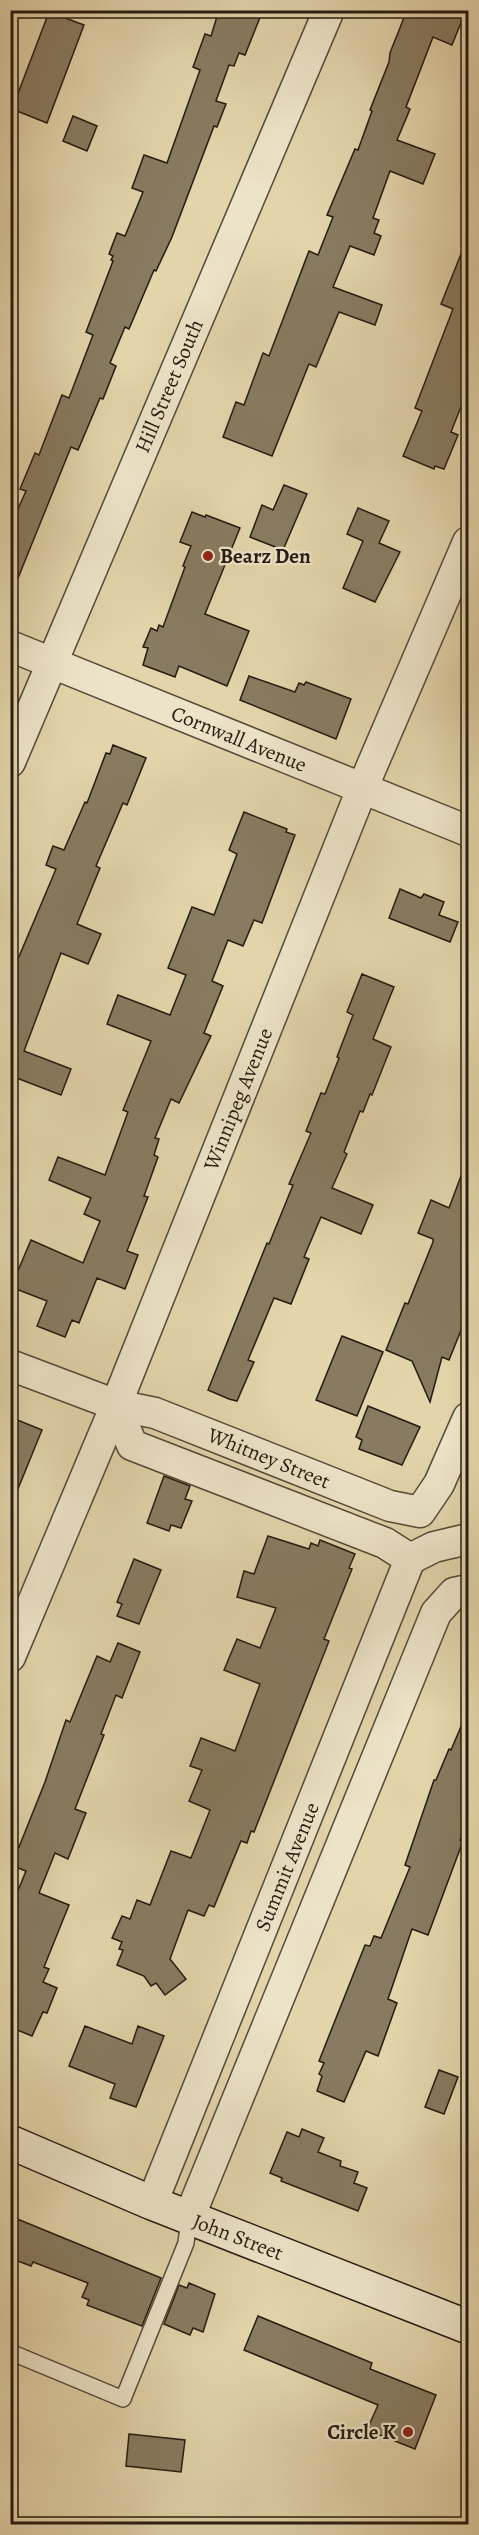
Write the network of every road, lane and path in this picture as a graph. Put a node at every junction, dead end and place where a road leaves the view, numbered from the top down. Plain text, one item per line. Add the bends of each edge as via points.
1 (329, 10) edge
2 (468, 542) edge
3 (10, 646) edge
4 (51, 662) junction
5 (10, 762) edge
6 (362, 789) junction
7 (468, 831) edge
8 (10, 1365) edge
9 (116, 1405) junction
10 (468, 1418) edge
11 (468, 1539) edge
12 (410, 1559) junction
13 (461, 1591) edge
14 (10, 1657) edge
15 (10, 2142) edge
16 (152, 2203) junction
17 (189, 2218) junction
18 (468, 2327) edge
19 (10, 2352) edge

1 - 4 street, Hill Street South
2 - 6 street, Winnipeg Avenue
3 - 4 street, Cornwall Avenue
4 - 5 street, Hill Street South
4 - 6 street, Cornwall Avenue
6 - 7 street, Cornwall Avenue
6 - 9 street, Winnipeg Avenue
8 - 9 street, Whitney Street
9 - 10 street, Whitney Street via 155,1413 390,1506 420,1512 439,1484
9 - 12 street, Whitney Street via 132,1445 385,1543
9 - 14 street, Winnipeg Avenue
11 - 12 street via 434,1547
12 - 16 street, Summit Avenue
13 - 17 street, Summit Avenue via 436,1613
15 - 16 street, John Street
16 - 17 street, John Street
17 - 18 street, John Street
17 - 19 lane via 186,2243 123,2399

